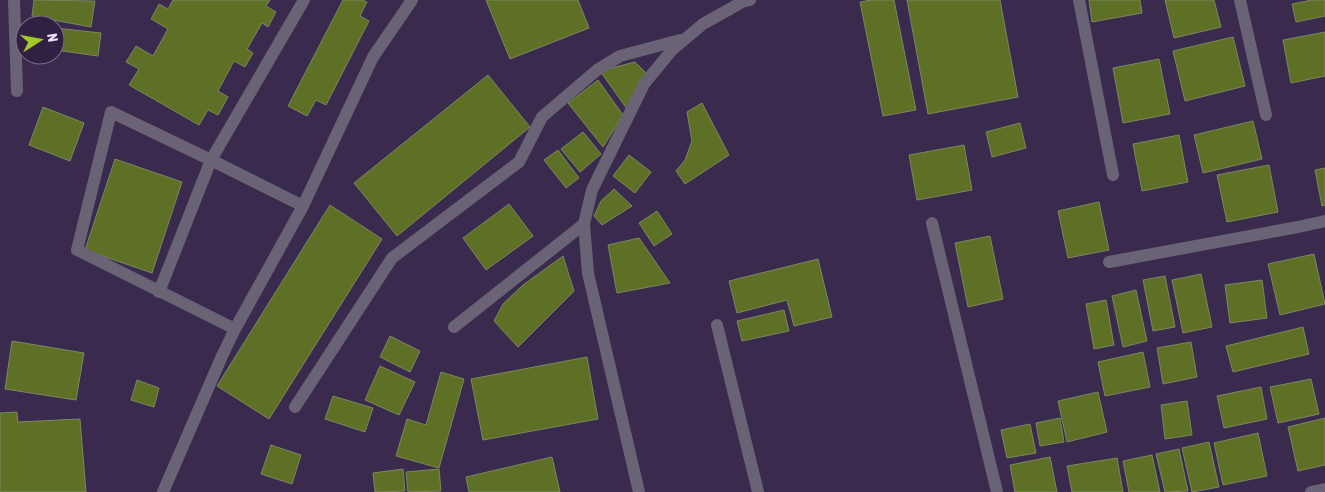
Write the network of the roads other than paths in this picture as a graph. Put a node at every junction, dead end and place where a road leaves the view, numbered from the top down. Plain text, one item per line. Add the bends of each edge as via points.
1 (14, 0) edge
2 (304, 0) edge
3 (412, 0) edge
4 (750, 0) edge
5 (1080, 0) edge
6 (1240, 0) edge
7 (685, 39) junction
8 (17, 91) dead end
9 (1266, 114) dead end
10 (211, 160) junction
11 (1113, 175) dead end
12 (303, 206) junction
13 (1325, 221) edge
14 (584, 224) junction
15 (932, 224) dead end
16 (1109, 262) dead end
17 (159, 292) junction
18 (717, 325) dead end
19 (454, 327) dead end
20 (236, 329) junction
21 (294, 406) dead end
22 (1325, 489) edge
23 (163, 492) edge
24 (639, 492) edge
25 (758, 492) edge
26 (997, 492) edge
27 (1311, 492) edge

1 - 8 street
2 - 10 street
3 - 12 street via 373,57
4 - 7 street via 703,24
5 - 11 street
6 - 9 street
7 - 14 street via 644,84 592,190
7 - 21 street via 620,56 596,70 542,117 519,162 392,258
10 - 12 street
10 - 17 street
10 - 17 street via 111,112 77,250
12 - 20 street
13 - 16 street
14 - 19 street
14 - 24 street via 588,273
15 - 26 street
17 - 20 street
18 - 25 street
20 - 23 street
22 - 27 street

